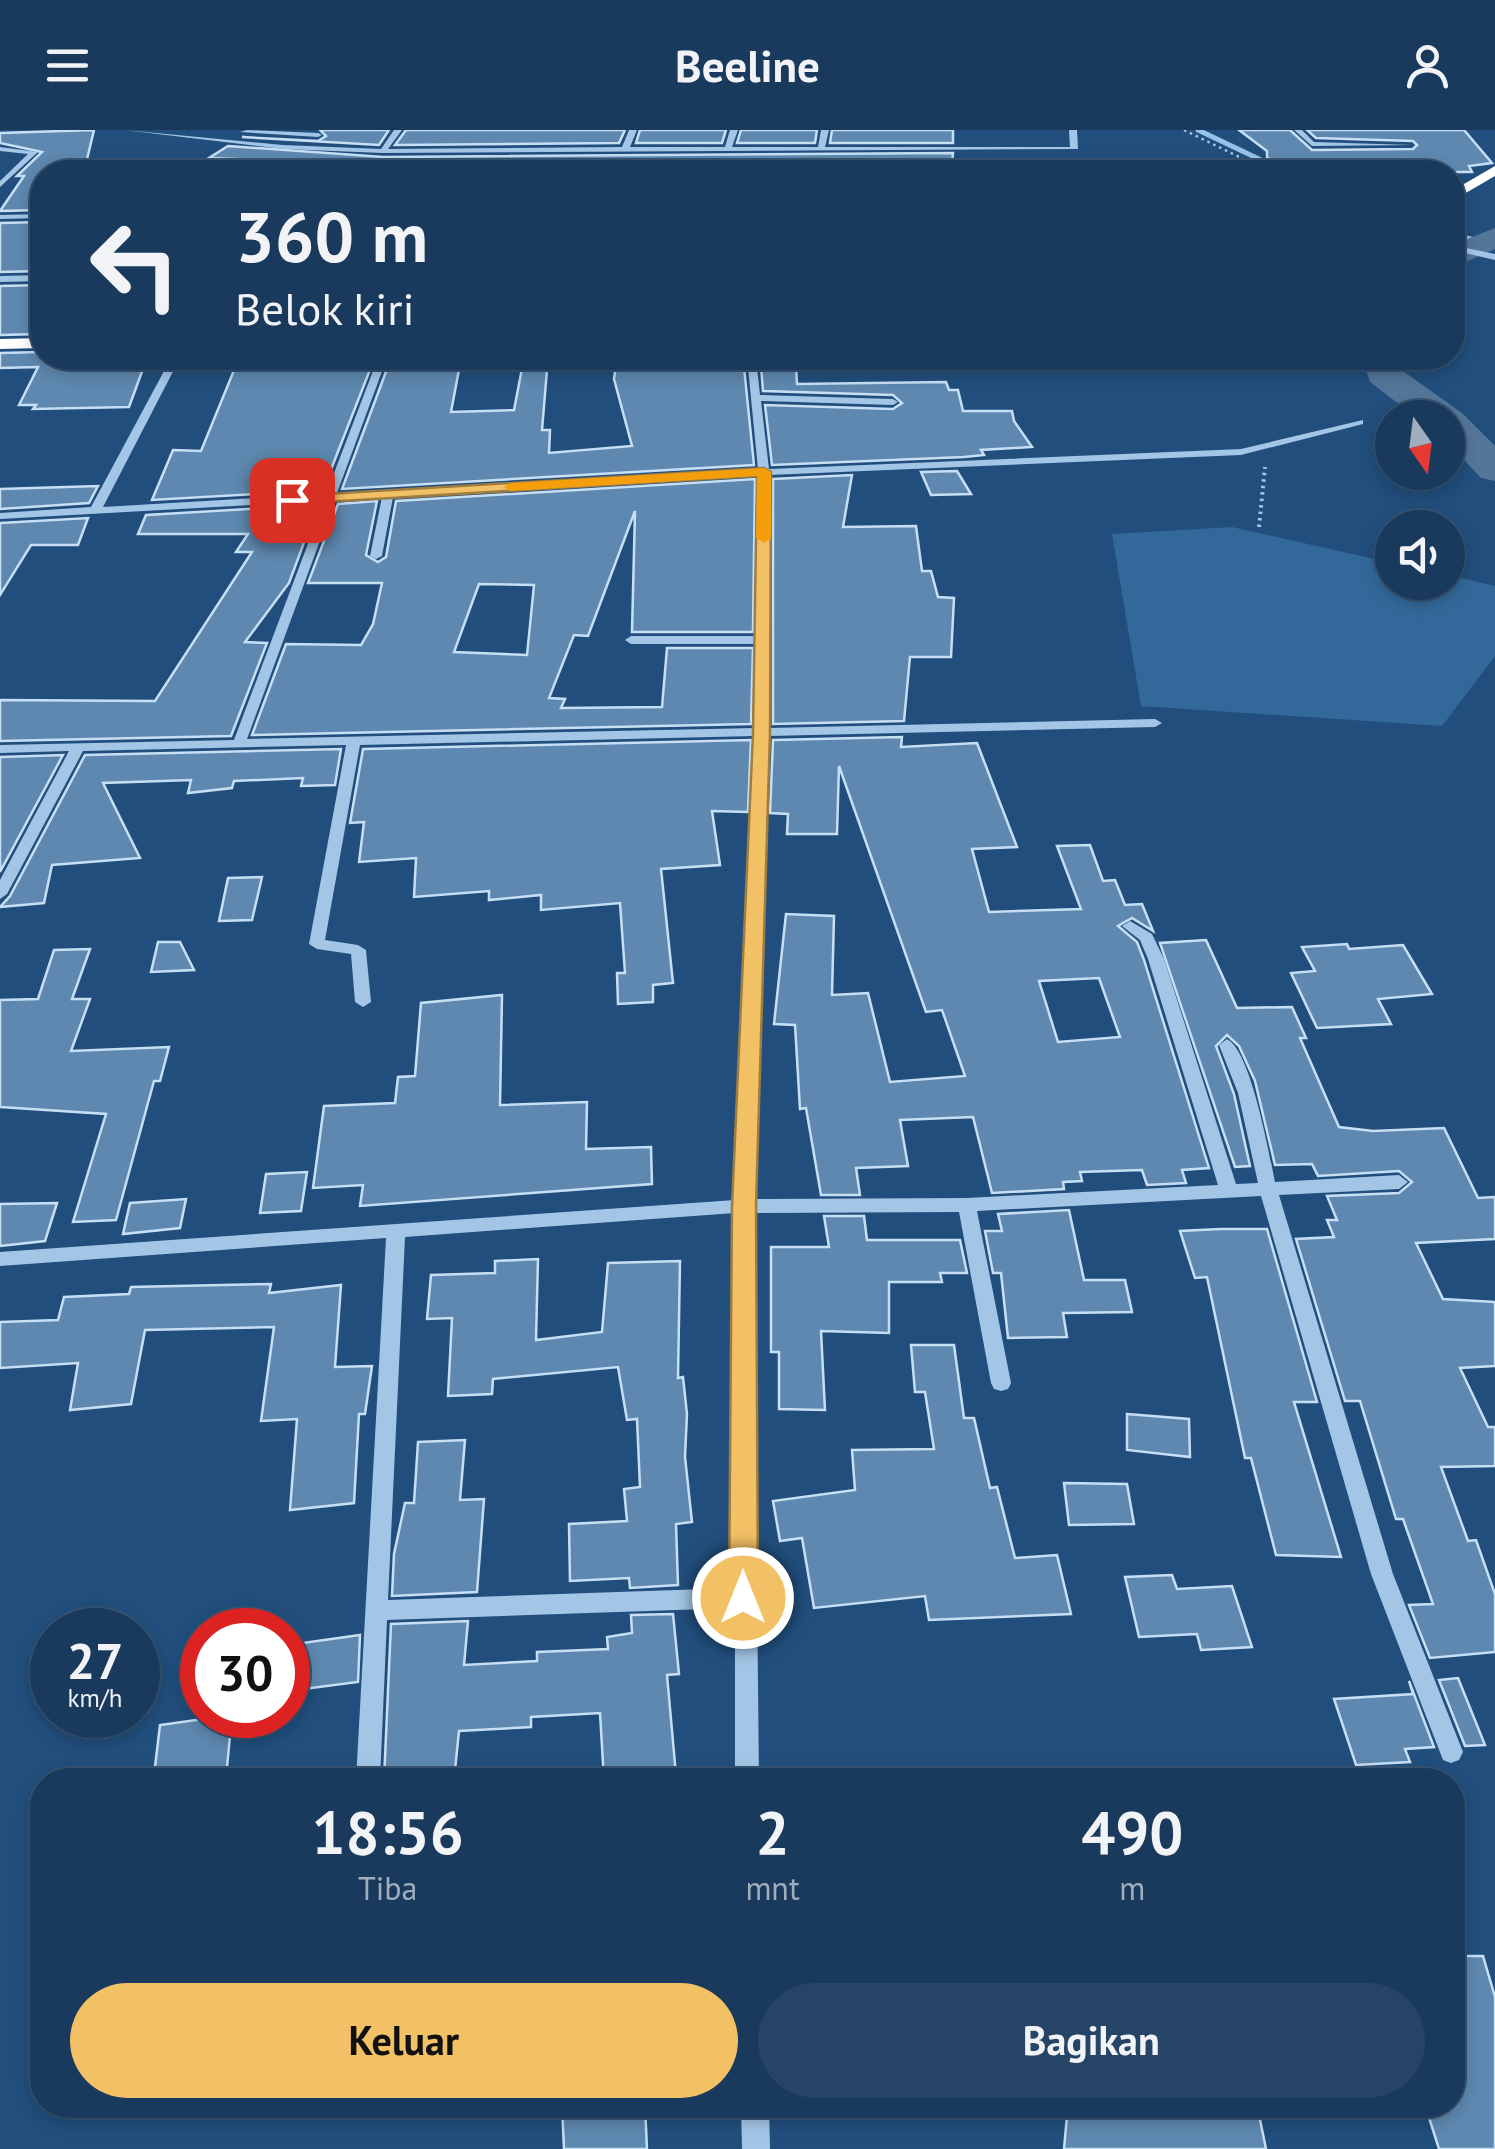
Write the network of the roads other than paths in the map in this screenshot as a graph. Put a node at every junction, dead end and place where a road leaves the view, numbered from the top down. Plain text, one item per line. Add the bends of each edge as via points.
1 (114, 130) edge
2 (128, 130) edge
3 (398, 130) edge
4 (633, 130) edge
5 (734, 130) edge
6 (825, 130) edge
7 (916, 130) edge
8 (994, 130) edge
9 (1074, 130) edge
10 (1298, 130) edge
11 (320, 132) edge
12 (470, 140) dead end
13 (550, 140) dead end
14 (643, 140) dead end
15 (1309, 144) junction
16 (1409, 145) dead end
17 (308, 148) junction
18 (464, 149) junction
19 (728, 149) junction
20 (821, 149) junction
21 (0, 150) edge
22 (546, 150) junction
23 (624, 150) junction
24 (638, 150) junction
25 (914, 150) junction
26 (996, 150) junction
27 (383, 151) junction
28 (1310, 155) dead end
29 (1495, 170) edge
30 (14, 171) junction
31 (0, 172) edge
32 (0, 185) edge
33 (1465, 189) edge
34 (30, 216) edge
35 (0, 217) edge
36 (1465, 250) edge
37 (1495, 256) edge
38 (30, 277) edge
39 (0, 279) edge
40 (30, 343) edge
41 (0, 344) edge
42 (169, 370) edge
43 (378, 370) edge
44 (753, 370) edge
45 (758, 398) junction
46 (892, 402) dead end
47 (1359, 422) dead end
48 (764, 472) junction
49 (388, 495) junction
50 (330, 498) junction
51 (95, 511) junction
52 (0, 516) edge
53 (376, 556) dead end
54 (631, 640) dead end
55 (762, 640) junction
56 (1155, 722) dead end
57 (762, 733) junction
58 (354, 740) junction
59 (239, 743) junction
60 (79, 746) junction
61 (0, 749) edge
62 (0, 894) edge
63 (1130, 926) dead end
64 (363, 1002) dead end
65 (1227, 1045) dead end
66 (1399, 1182) dead end
67 (1268, 1190) junction
68 (1230, 1193) junction
69 (967, 1205) junction
70 (744, 1206) junction
71 (396, 1231) junction
72 (0, 1259) edge
73 (1001, 1383) dead end
74 (743, 1598) junction
75 (377, 1610) junction
76 (1451, 1752) dead end
77 (369, 1768) edge
78 (747, 1768) edge
79 (755, 2118) edge
80 (756, 2149) edge

1 - 2 street
2 - 11 street
2 - 17 street
3 - 27 street
4 - 23 street
5 - 19 street
6 - 20 street
7 - 25 street
8 - 26 street
9 - 26 street via 1076,149
10 - 15 street
11 - 17 street
12 - 18 street
13 - 22 street
14 - 24 street
15 - 16 street
15 - 28 street
17 - 27 street
18 - 22 street
18 - 27 street
19 - 20 street
19 - 24 street
20 - 25 street
21 - 30 street via 34,151
22 - 23 street
23 - 24 street
25 - 26 street
29 - 33 highway
30 - 31 street
30 - 32 street
34 - 35 street
36 - 37 street
38 - 39 street
40 - 41 highway
42 - 51 street
43 - 50 street
44 - 45 street
45 - 46 street
45 - 48 street
47 - 48 street via 1252,451
48 - 49 street
48 - 55 street
49 - 50 street
49 - 53 street
50 - 51 street
50 - 59 street
51 - 52 street
54 - 55 street
55 - 57 street
56 - 57 street
57 - 58 street
57 - 70 street
58 - 59 street
58 - 64 street via 317,944 358,950
59 - 60 street
60 - 61 street
60 - 62 street
63 - 68 street via 1147,937 1156,959
65 - 67 street via 1248,1093
66 - 67 street
67 - 68 street
67 - 76 street via 1382,1574
68 - 69 street
69 - 70 street
69 - 73 street
70 - 71 street
70 - 74 street
71 - 72 street
71 - 75 street
74 - 75 street
74 - 78 street
75 - 77 street
79 - 80 street

